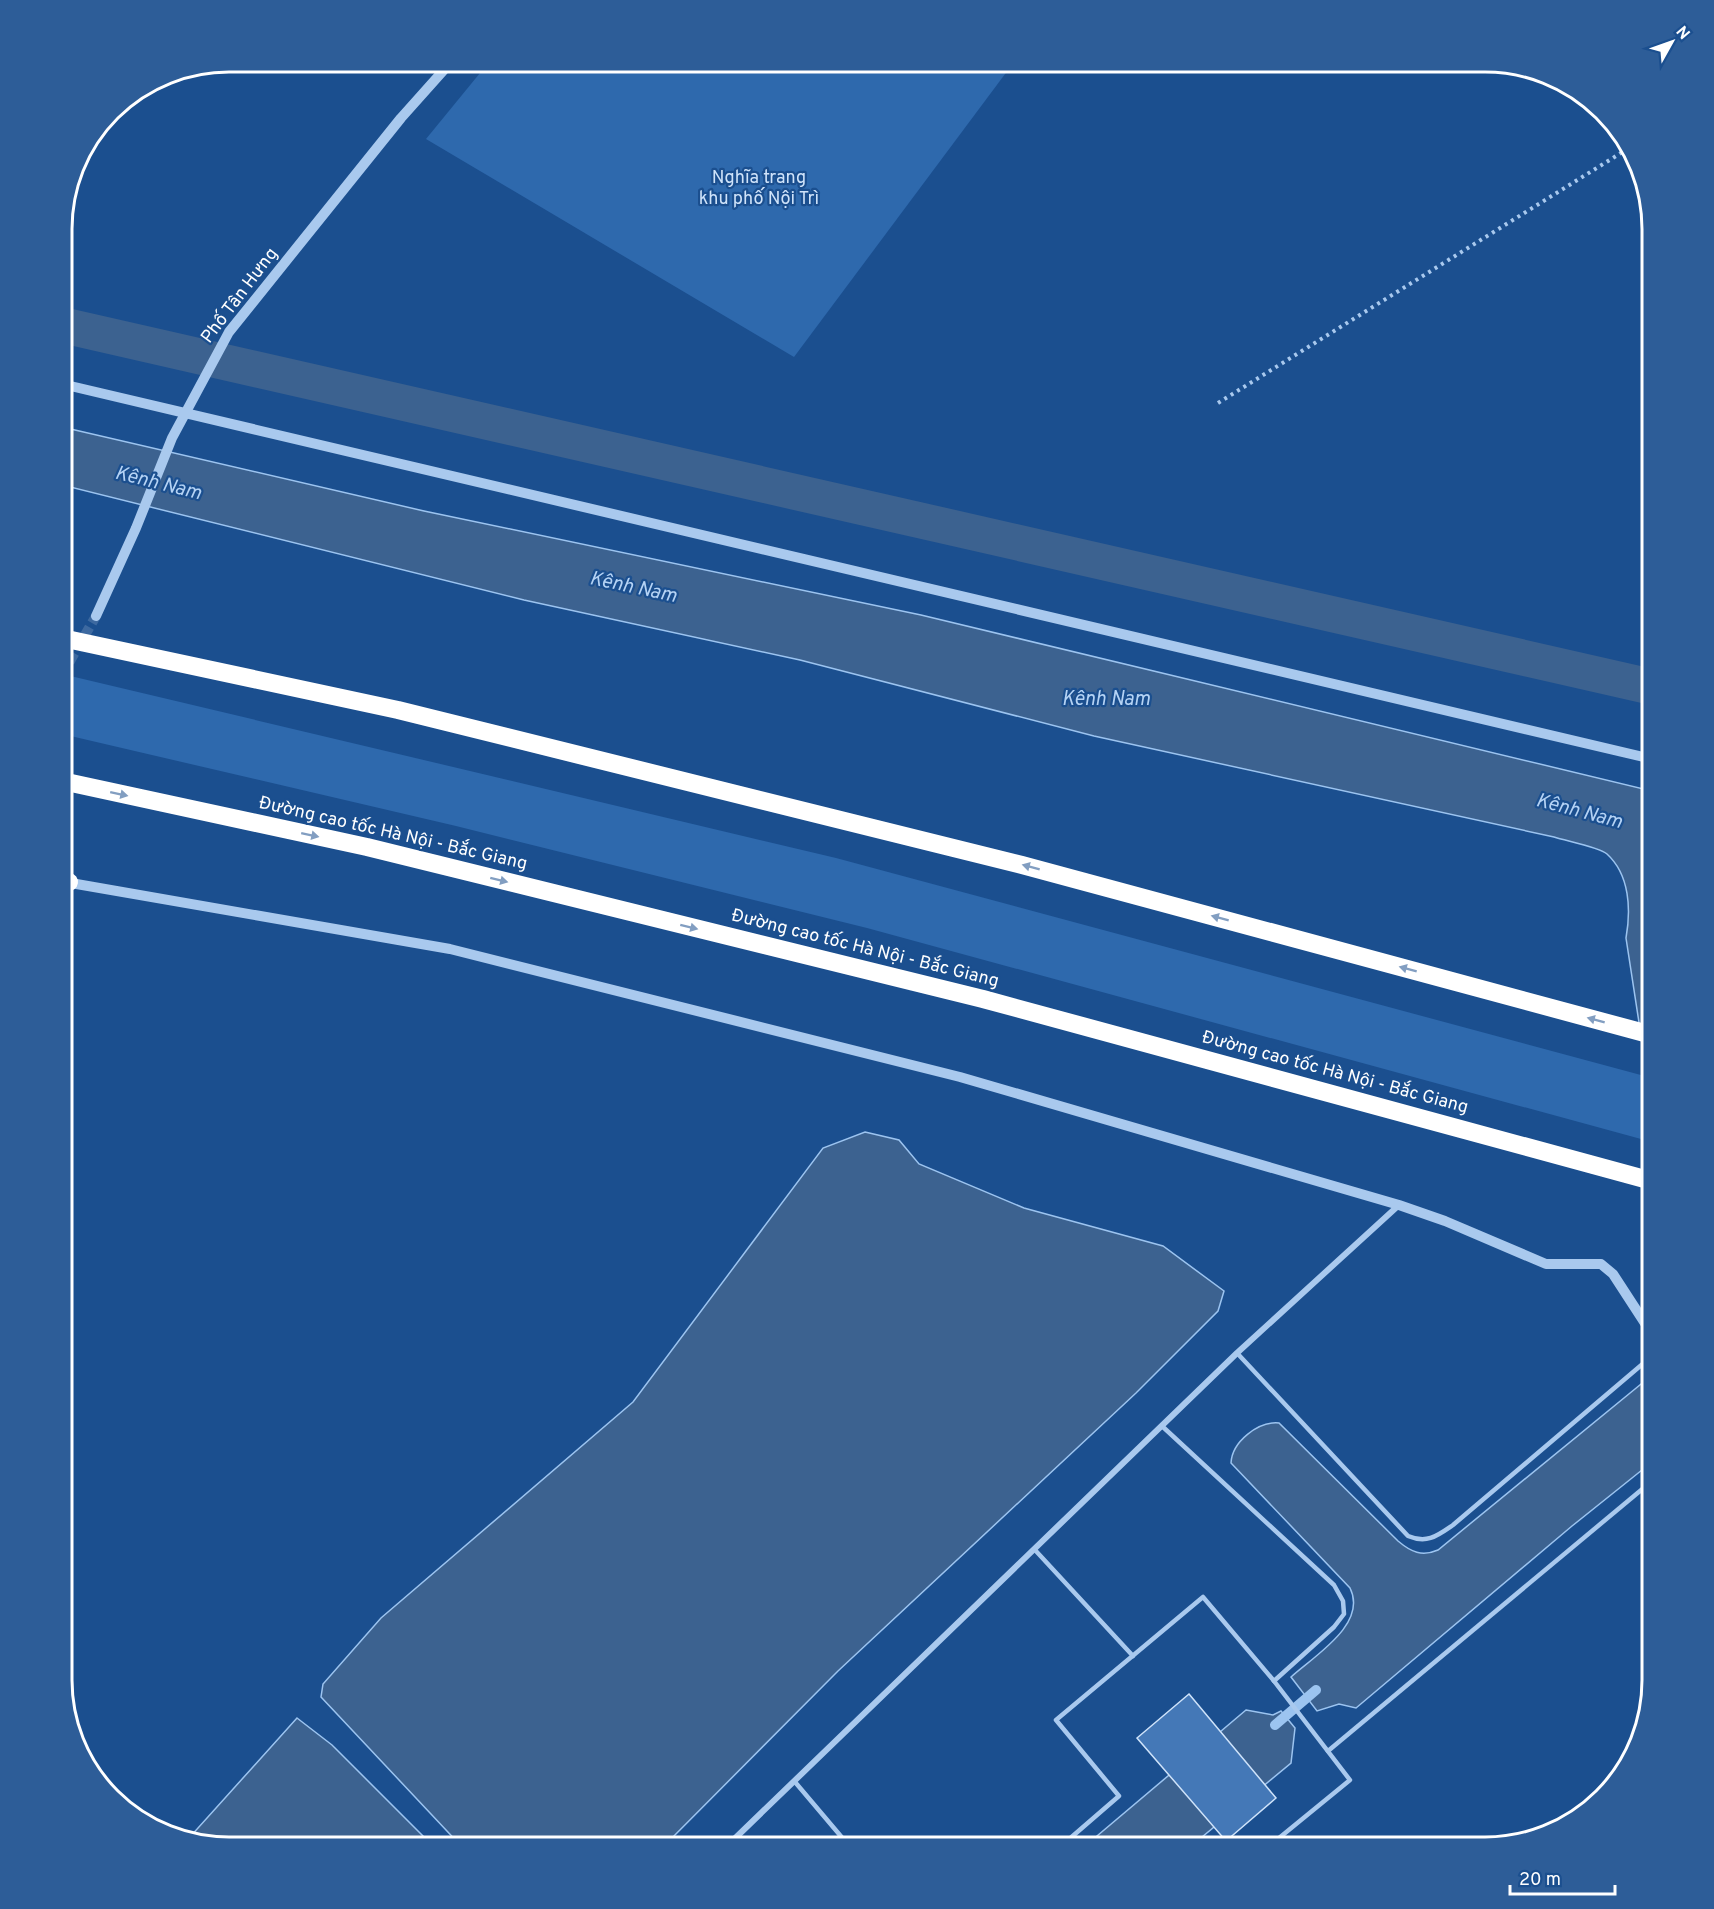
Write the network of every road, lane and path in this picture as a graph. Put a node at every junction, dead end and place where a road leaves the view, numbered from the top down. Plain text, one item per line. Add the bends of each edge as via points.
1 (442, 72) edge
2 (1622, 152) edge
3 (72, 386) edge
4 (1218, 403) dead end
5 (185, 412) junction
6 (96, 616) tunnel mouth
7 (72, 640) edge
8 (1642, 756) edge
9 (72, 783) edge
10 (72, 883) edge
11 (1642, 1032) edge
12 (1642, 1178) edge
13 (1399, 1205) junction
14 (1642, 1318) edge
15 (1237, 1353) junction
16 (1642, 1365) edge
17 (1163, 1427) junction
18 (1642, 1490) edge
19 (1035, 1550) junction
20 (1133, 1656) junction
21 (1274, 1681) junction
22 (1328, 1751) junction
23 (795, 1782) junction
24 (738, 1837) edge
25 (841, 1837) edge
26 (1072, 1837) edge
27 (1281, 1837) edge

1 - 5 street, Phố Tân Hưng via 229,332
2 - 4 path
3 - 5 street
5 - 6 street, Phố Tân Hưng
5 - 8 street
11 -> 7 highway via 1022,865 399,710
9 -> 12 highway, Đường cao tốc Hà Nội - Bắc Giang via 367,847 983,999
10 - 13 street via 450,949 960,1077
13 - 14 street via 1546,1264 1601,1264 1613,1274
13 - 15 street
15 - 16 lane via 1408,1536 1420,1541 1430,1540 1453,1525
15 - 17 street
17 - 19 street
17 - 21 lane via 1299,1551 1334,1585 1343,1601 1344,1614 1334,1627
18 - 22 lane
19 - 20 lane
19 - 23 street
20 - 21 lane via 1203,1597
20 - 26 lane via 1056,1720 1119,1796
21 - 22 lane
22 - 27 lane via 1350,1780
23 - 24 street
23 - 25 lane

